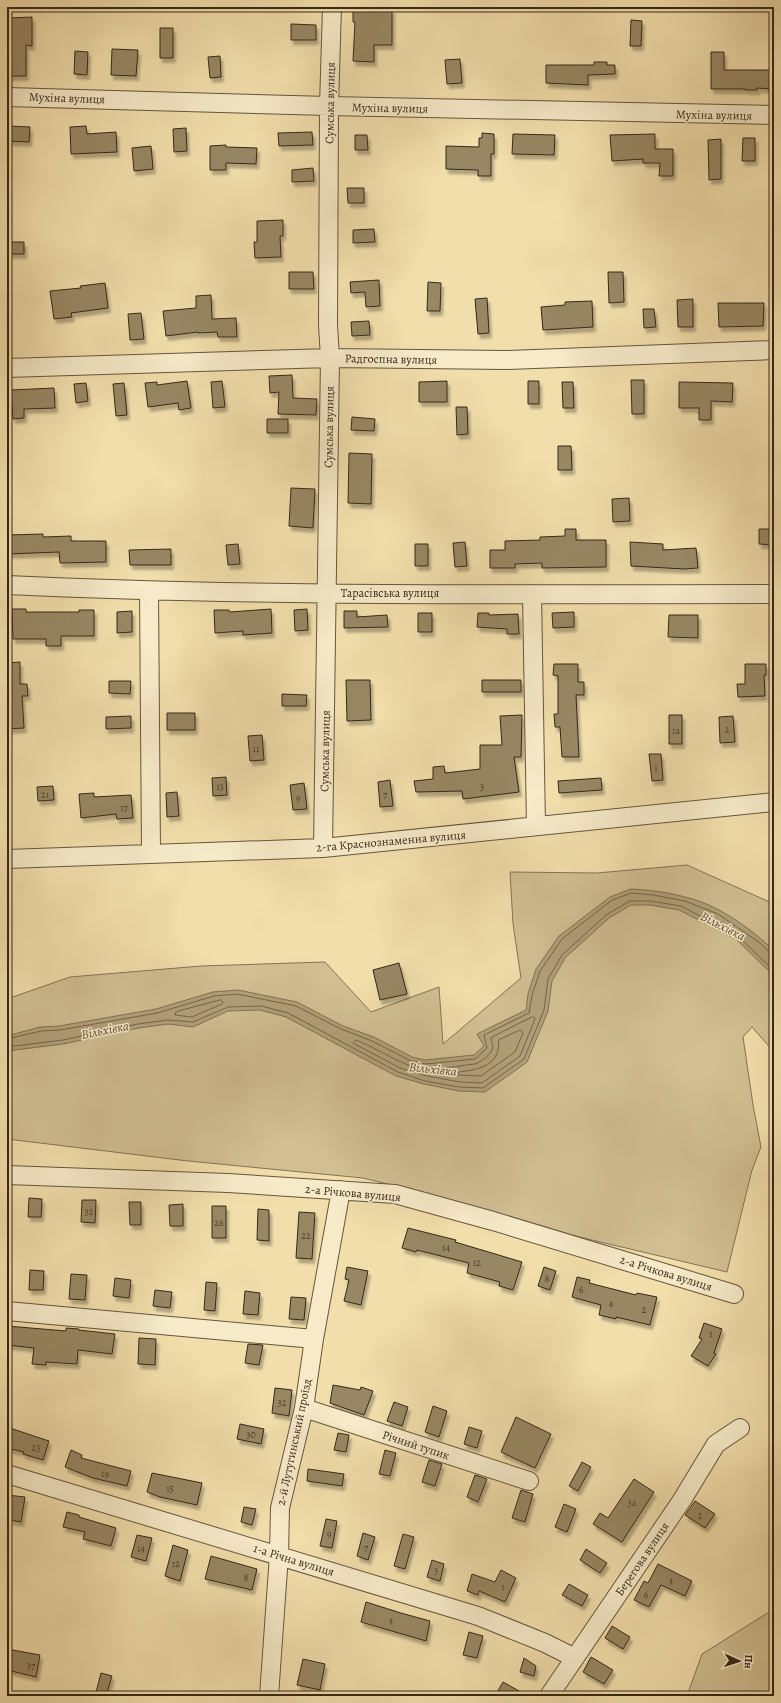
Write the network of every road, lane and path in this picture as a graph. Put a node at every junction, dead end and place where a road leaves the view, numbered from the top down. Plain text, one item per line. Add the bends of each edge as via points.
1 (332, 7) edge
2 (7, 96) edge
3 (329, 106) junction
4 (774, 115) edge
5 (774, 350) edge
6 (330, 358) junction
7 (7, 368) edge
8 (7, 585) edge
9 (149, 590) junction
10 (327, 593) junction
11 (532, 594) junction
12 (774, 594) edge
13 (774, 802) edge
14 (536, 826) junction
15 (323, 848) junction
16 (151, 854) junction
17 (7, 859) edge
18 (7, 1175) edge
19 (341, 1190) junction
20 (734, 1294) dead end
21 (7, 1311) edge
22 (314, 1339) junction
23 (304, 1408) junction
24 (740, 1428) dead end
25 (7, 1474) edge
26 (529, 1481) dead end
27 (279, 1555) junction
28 (575, 1658) junction
29 (269, 1696) edge
30 (549, 1696) edge

1 - 3 street, Сумська вулиця
2 - 3 street, Мухіна вулиця
3 - 4 street, Мухіна вулиця
3 - 6 street, Сумська вулиця
5 - 6 street, Радгоспна вулиця via 506,360
6 - 7 street, Радгоспна вулиця
6 - 10 street, Сумська вулиця
8 - 9 street, Тарасівська вулиця
9 - 10 street, Тарасівська вулиця
9 - 16 street
10 - 11 street, Тарасівська вулиця
10 - 15 street, Сумська вулиця
11 - 12 street, Тарасівська вулиця
11 - 14 street
13 - 14 street, 2-га Краснознаменна вулиця
14 - 15 street, 2-га Краснознаменна вулиця
15 - 16 street, 2-га Краснознаменна вулиця
16 - 17 street, 2-га Краснознаменна вулиця
18 - 19 street, 2-а Річкова вулиця
19 - 20 street, 2-а Річкова вулиця via 394,1194
19 - 22 street, 2-й Лутугинський проїзд
21 - 22 street
22 - 23 street, 2-й Лутугинський проїзд
23 - 26 street, Річний тупик
23 - 27 street, 2-й Лутугинський проїзд via 280,1508
24 - 28 street, Берегова вулиця via 716,1444 682,1500
25 - 27 street, 1-а Річна вулиця
27 - 28 street, 1-а Річна вулиця via 478,1616
27 - 29 street, 2-й Лутугинський проїзд
28 - 30 street, Берегова вулиця

